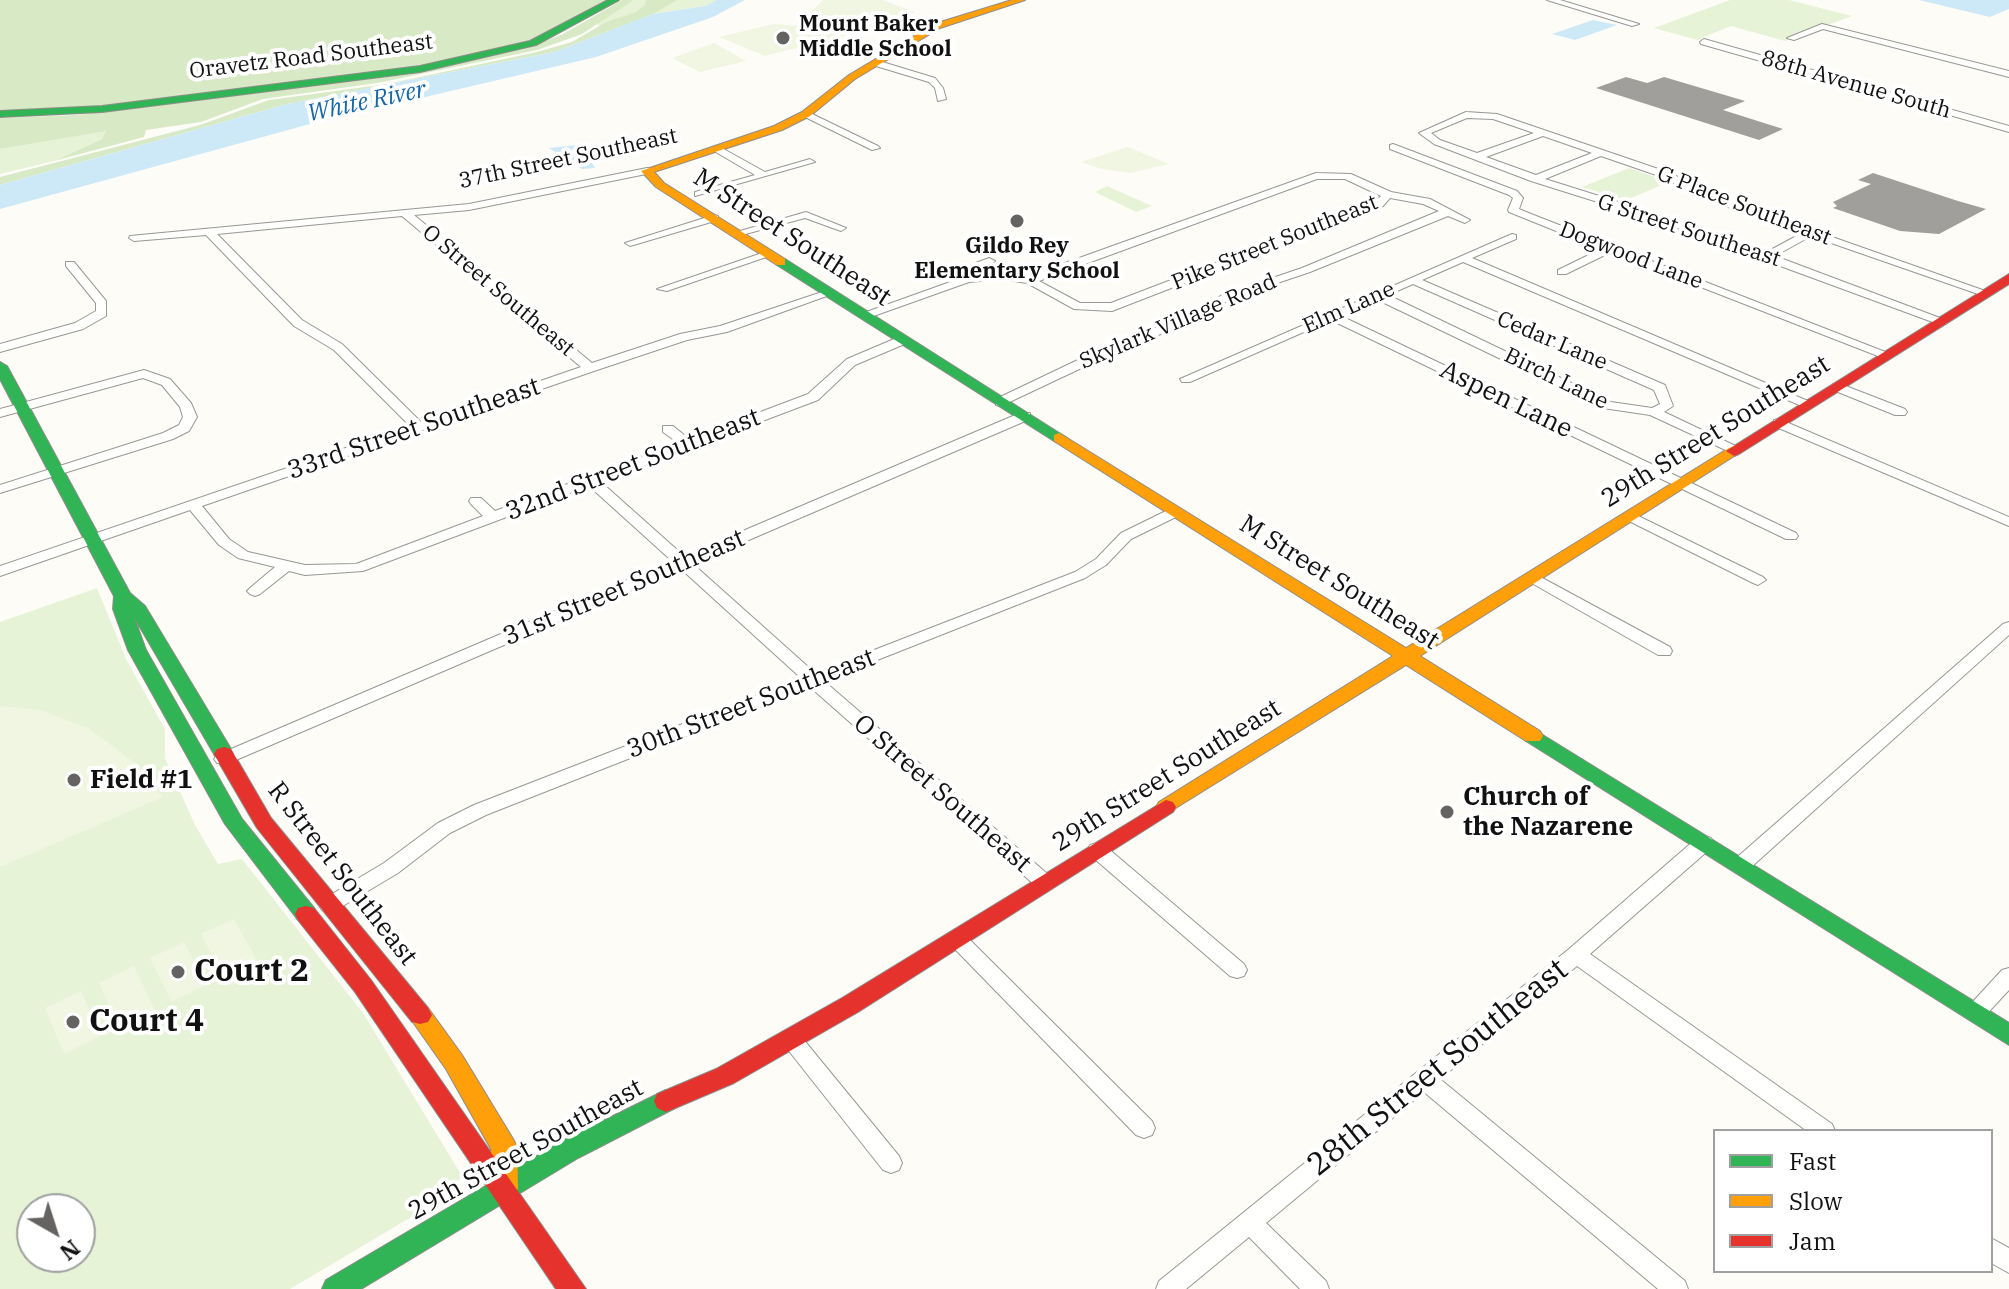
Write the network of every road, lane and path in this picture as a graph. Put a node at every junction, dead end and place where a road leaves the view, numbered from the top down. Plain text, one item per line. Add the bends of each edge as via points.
1 (615, 0) edge
2 (1021, 0) edge
3 (1551, 0) edge
4 (1635, 24) dead end
5 (1791, 38) dead end
6 (1704, 42) dead end
7 (879, 64) junction
8 (2009, 74) edge
9 (941, 99) dead end
10 (0, 114) edge
11 (806, 114) junction
12 (2009, 129) edge
13 (1542, 133) junction
14 (1437, 142) joint
15 (1393, 147) dead end
16 (875, 148) dead end
17 (717, 149) junction
18 (1600, 153) junction
19 (1476, 157) junction
20 (810, 162) dead end
21 (647, 171) junction
22 (763, 175) junction
23 (1535, 179) junction
24 (699, 194) dead end
25 (1388, 195) junction
26 (1447, 212) junction
27 (406, 214) junction
28 (714, 218) junction
29 (1465, 220) dead end
30 (841, 228) dead end
31 (1811, 232) junction
32 (210, 233) junction
33 (738, 233) junction
34 (1512, 237) dead end
35 (134, 238) dead end
36 (630, 243) dead end
37 (1611, 248) junction
38 (769, 254) junction
39 (1767, 256) junction
40 (1462, 258) junction
41 (989, 261) dead end
42 (70, 264) dead end
43 (1562, 272) dead end
44 (2009, 278) edge
45 (1030, 280) junction
46 (1412, 280) junction
47 (663, 289) dead end
48 (829, 293) junction
49 (1985, 293) junction
50 (1378, 295) junction
51 (859, 312) junction
52 (1331, 316) junction
53 (1942, 321) junction
54 (903, 340) junction
55 (0, 348) edge
56 (1887, 355) junction
57 (0, 366) edge
58 (590, 368) junction
59 (1186, 379) dead end
60 (1838, 387) junction
61 (1001, 402) junction
62 (1809, 404) junction
63 (21, 407) junction
64 (1653, 412) junction
65 (1900, 412) dead end
66 (0, 413) edge
67 (1025, 416) junction
68 (1779, 423) junction
69 (419, 427) junction
70 (668, 429) dead end
71 (687, 444) junction
72 (1737, 450) junction
73 (55, 472) junction
74 (591, 480) junction
75 (1679, 485) junction
76 (1, 489) edge
77 (476, 501) dead end
78 (193, 505) junction
79 (1175, 512) junction
80 (1630, 516) junction
81 (494, 518) junction
82 (2009, 522) edge
83 (1791, 536) dead end
84 (91, 540) junction
85 (683, 564) junction
86 (286, 566) junction
87 (0, 571) edge
88 (1533, 578) junction
89 (1758, 580) dead end
90 (255, 591) dead end
91 (123, 596) junction
92 (2009, 627) edge
93 (1664, 651) dead end
94 (1407, 656) junction
95 (813, 681) junction
96 (223, 759) junction
97 (1704, 843) junction
98 (1097, 850) junction
99 (1741, 865) junction
100 (1044, 882) junction
101 (329, 905) junction
102 (956, 938) junction
103 (1576, 955) junction
104 (1237, 970) dead end
105 (2009, 976) edge
106 (1975, 1013) junction
107 (2009, 1035) edge
108 (792, 1040) junction
109 (1424, 1079) junction
110 (1144, 1128) dead end
111 (1821, 1129) edge
112 (891, 1163) dead end
113 (505, 1188) junction
114 (1249, 1222) junction
115 (336, 1289) edge
116 (572, 1289) edge
117 (1168, 1289) edge
118 (1317, 1289) edge
119 (1676, 1289) edge

1 - 10 street, Oravetz Road Southeast via 533,43 420,69 102,109
2 - 7 street, 37th Street Southeast via 950,20
3 - 4 street
5 - 8 street via 1822,26
6 - 12 street, 88th Avenue South
7 - 9 street via 932,80
7 - 11 street, 37th Street Southeast via 852,77
11 - 16 street
11 - 17 street, 37th Street Southeast
13 - 14 street, G Place Southeast via 1471,114 1425,132
13 - 18 street, G Place Southeast
13 - 19 street
14 - 19 street, G Street Southeast
15 - 37 street, Dogwood Lane via 1513,193 1518,198 1516,212
17 - 21 street, 37th Street Southeast
17 - 22 street
18 - 23 street
18 - 31 street, G Place Southeast
19 - 23 street, G Street Southeast
20 - 22 street
21 - 27 street, 37th Street Southeast via 506,201
21 - 28 street, M Street Southeast
22 - 24 street
23 - 39 street, G Street Southeast
25 - 26 street via 1426,201
25 - 45 street, Pike Street Southeast via 1347,176 1316,176
25 - 45 street, Pike Street Southeast via 1379,204 1112,307 1071,305
26 - 29 street
26 - 61 street, Skylark Village Road via 1226,297 1206,311
27 - 32 street, 37th Street Southeast
27 - 58 street, O Street Southeast
28 - 33 street, M Street Southeast
28 - 36 street
30 - 33 street via 806,215
31 - 39 street
31 - 49 street, G Place Southeast
32 - 35 street, 37th Street Southeast
32 - 69 street via 298,323 338,347
33 - 38 street, M Street Southeast
34 - 40 street, Elm Lane
37 - 43 street
37 - 56 street, Dogwood Lane
38 - 47 street
38 - 48 street, M Street Southeast
39 - 53 street, G Street Southeast
40 - 46 street, Elm Lane
40 - 62 street
41 - 51 street
42 - 55 street via 102,303 98,317
44 - 49 street, 29th Street Southeast
45 - 51 street, Pike Street Southeast via 967,279
46 - 50 street, Elm Lane
46 - 64 street, Cedar Lane via 1660,388 1667,406
48 - 51 street, M Street Southeast
48 - 58 street, 33rd Street Southeast
49 - 53 street, 29th Street Southeast
50 - 52 street, Elm Lane
50 - 64 street, Birch Lane via 1608,405
51 - 54 street, M Street Southeast
52 - 59 street, Elm Lane
52 - 75 street, Aspen Lane
53 - 56 street, 29th Street Southeast
54 - 61 street, M Street Southeast
54 - 71 street, 32nd Street Southeast via 851,362 813,397
56 - 60 street, 29th Street Southeast
57 - 63 street, R Street Southeast
58 - 69 street, 33rd Street Southeast
60 - 62 street, 29th Street Southeast
60 - 65 street
61 - 67 street, M Street Southeast
62 - 68 street, 29th Street Southeast
63 - 66 street
63 - 73 street, R Street Southeast
63 - 73 street via 144,374 159,377 188,410 190,420 168,436
64 - 72 street, Birch Lane
67 - 79 street, M Street Southeast
67 - 85 street, 31st Street Southeast
68 - 72 street, 29th Street Southeast
68 - 82 street
69 - 78 street, 33rd Street Southeast
70 - 71 street
71 - 74 street, 32nd Street Southeast
72 - 75 street, 29th Street Southeast
73 - 76 street
73 - 84 street, R Street Southeast
74 - 81 street, 32nd Street Southeast
74 - 85 street, O Street Southeast
75 - 80 street, 29th Street Southeast
75 - 83 street, Aspen Lane
77 - 81 street
78 - 84 street, 33rd Street Southeast
78 - 86 street via 233,549
79 - 94 street, M Street Southeast
79 - 95 street, 30th Street Southeast via 1126,536 1083,574
80 - 88 street, 29th Street Southeast
80 - 89 street
81 - 86 street, 32nd Street Southeast via 350,569
84 - 87 street, 33rd Street Southeast
84 - 91 street, R Street Southeast
85 - 95 street, O Street Southeast
85 - 96 street, 31st Street Southeast
86 - 90 street
88 - 93 street
88 - 94 street, 29th Street Southeast
91 - 96 street, R Street Southeast via 136,606
91 - 113 street, R Street Southeast via 122,609 137,650 235,824 363,986 483,1164
92 - 99 street
94 - 97 street, M Street Southeast
94 - 98 street, 29th Street Southeast
95 - 100 street, O Street Southeast
95 - 101 street, 30th Street Southeast via 480,810
96 - 101 street, R Street Southeast via 269,830
97 - 99 street, M Street Southeast
97 - 103 street, 28th Street Southeast
98 - 100 street, 29th Street Southeast
98 - 104 street
99 - 106 street, M Street Southeast
100 - 102 street, 29th Street Southeast
101 - 113 street, R Street Southeast via 454,1062 504,1147
102 - 108 street, 29th Street Southeast
102 - 110 street
103 - 109 street, 28th Street Southeast
103 - 111 street
105 - 106 street
106 - 107 street, M Street Southeast
108 - 112 street
108 - 113 street, 29th Street Southeast via 628,1118
109 - 114 street, 28th Street Southeast
109 - 119 street
113 - 115 street, 29th Street Southeast
113 - 116 street, R Street Southeast
114 - 117 street, 28th Street Southeast
114 - 118 street

